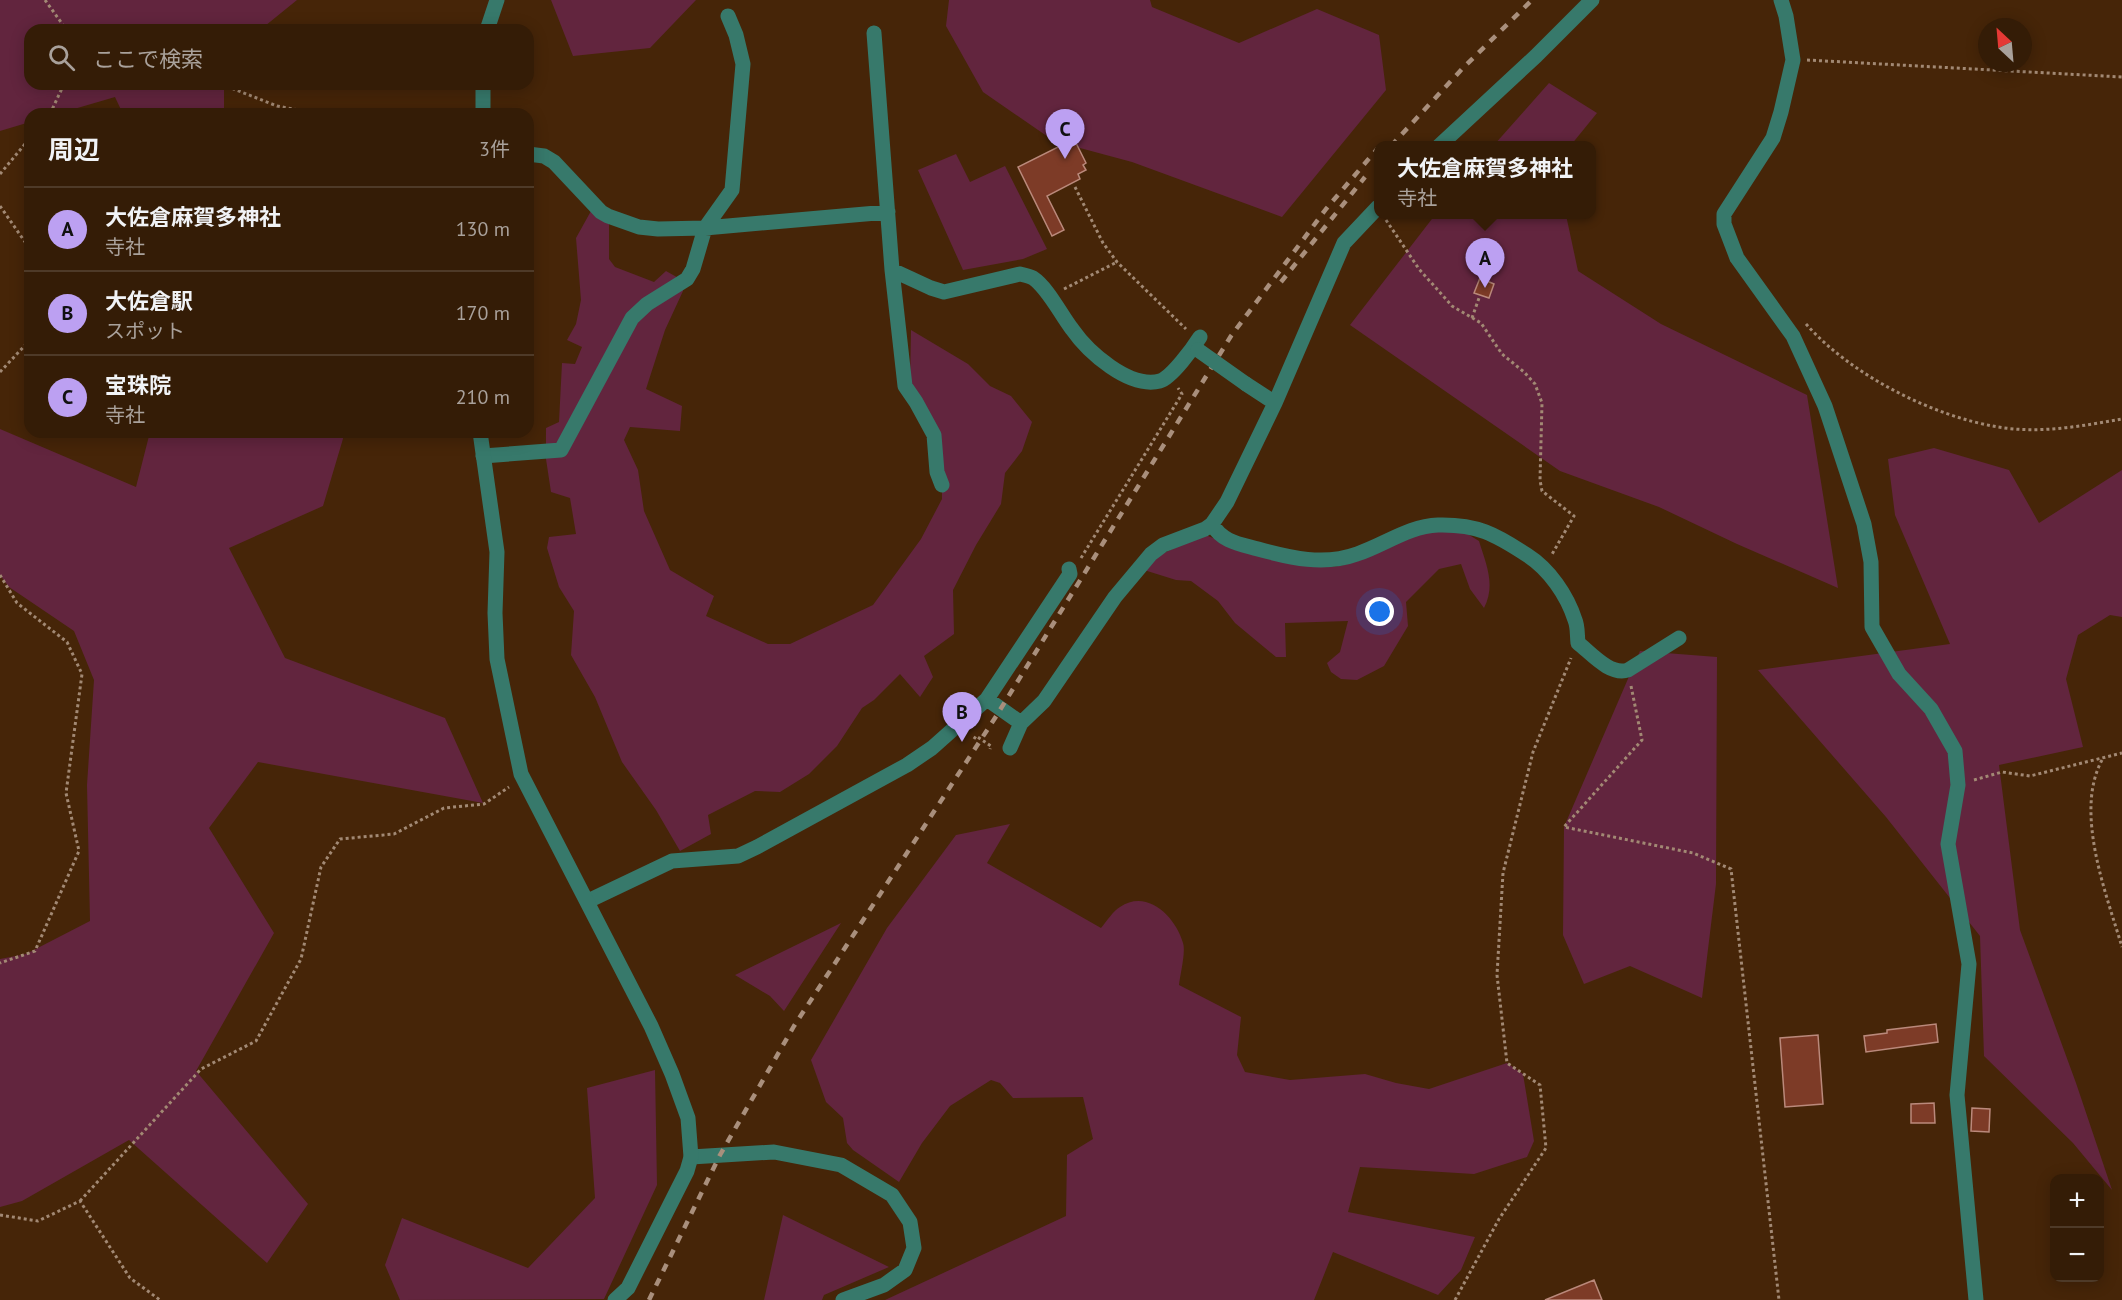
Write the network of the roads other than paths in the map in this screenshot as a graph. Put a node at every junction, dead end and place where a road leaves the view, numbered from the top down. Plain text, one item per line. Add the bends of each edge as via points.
1 (497, 0) edge
2 (1592, 0) edge
3 (1781, 0) edge
4 (728, 16) dead end
5 (489, 24) edge
6 (874, 33) dead end
7 (483, 90) edge
8 (483, 108) edge
9 (1444, 141) edge
10 (534, 155) edge
11 (1374, 211) edge
12 (888, 212) junction
13 (705, 228) junction
14 (892, 270) junction
15 (1275, 403) junction
16 (481, 438) edge
17 (483, 456) junction
18 (942, 484) dead end
19 (1212, 524) junction
20 (1069, 572) road end
21 (1679, 638) dead end
22 (987, 699) junction
23 (1021, 723) junction
24 (1010, 748) dead end
25 (588, 901) junction
26 (691, 1156) junction
27 (615, 1300) edge
28 (843, 1300) edge
29 (1976, 1300) edge

1 - 5 street
2 - 9 street
3 - 29 street via 1793,60 1781,112 1773,138 1724,214 1724,224 1737,258 1793,336 1826,406 1864,524 1871,562 1872,627 1899,674 1931,709 1954,751 1958,785 1948,844 1969,964 1958,1095
4 - 13 street via 743,64 732,190
6 - 12 street
7 - 8 street
10 - 13 street via 554,162 608,216 649,228
11 - 15 street via 1344,243
12 - 13 street
12 - 14 street
13 - 17 street via 687,279 632,318 564,447
14 - 15 street, bridge via 944,292 1020,274 1032,277 1084,344 1103,361 1135,379 1160,381 1198,344
14 - 18 street via 905,386 934,435 937,472
15 - 19 street via 1227,502
16 - 17 street
17 - 25 street via 497,552 497,659 523,778
19 - 21 street via 1230,542 1290,557 1327,561 1357,555 1424,527 1476,527 1508,542 1544,568 1576,621 1578,643 1613,670 1628,670
19 - 23 street via 1151,554 1115,597 1044,701
20 - 22 street
22 - 23 street
22 - 25 street via 907,765 757,847 738,856 672,861
23 - 24 street
25 - 26 street via 672,1074 688,1118
26 - 27 street via 628,1287
26 - 28 street via 766,1152 796,1156 841,1165 892,1195 910,1222 914,1248 905,1270 884,1285

